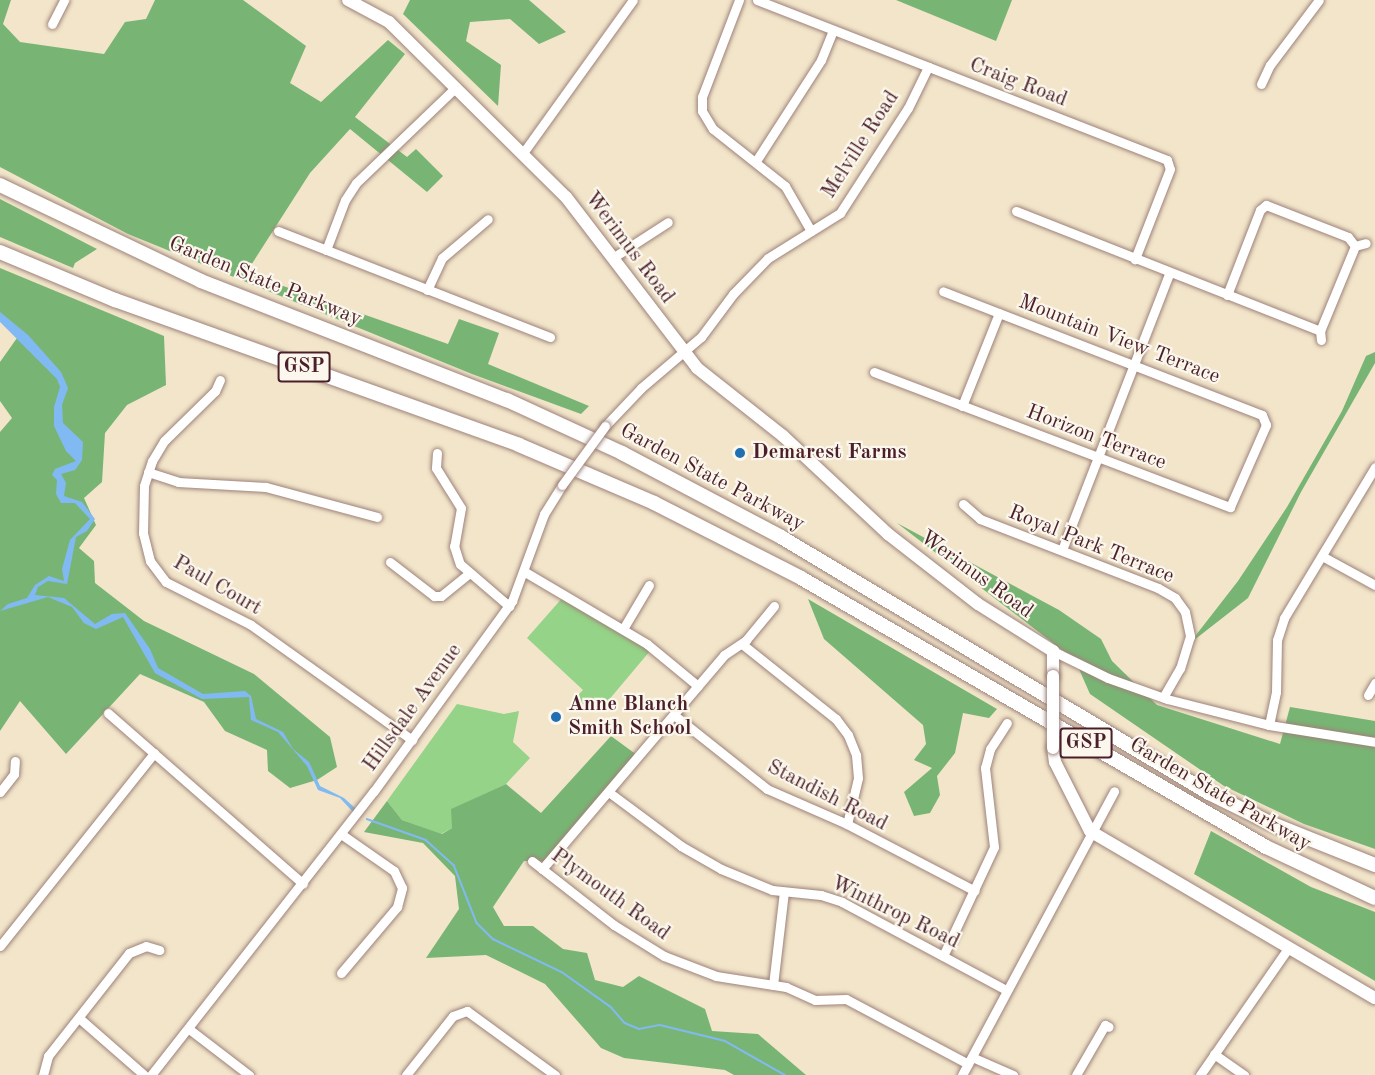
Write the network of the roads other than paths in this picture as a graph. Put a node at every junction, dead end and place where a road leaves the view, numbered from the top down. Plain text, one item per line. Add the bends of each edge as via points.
1 (64, 0) edge
2 (348, 0) edge
3 (633, 0) edge
4 (739, 0) edge
5 (757, 0) edge
6 (1319, 0) edge
7 (52, 24) dead end
8 (833, 31) junction
9 (928, 68) junction
10 (1261, 84) dead end
11 (456, 87) junction
12 (523, 153) junction
13 (756, 161) junction
14 (0, 185) edge
15 (1016, 211) dead end
16 (488, 219) dead end
17 (668, 222) dead end
18 (278, 231) dead end
19 (811, 231) junction
20 (1366, 243) dead end
21 (1355, 246) junction
22 (326, 250) junction
23 (0, 252) edge
24 (614, 257) junction
25 (1135, 258) junction
26 (1170, 272) junction
27 (427, 290) junction
28 (943, 291) dead end
29 (1227, 295) junction
30 (999, 313) junction
31 (550, 337) dead end
32 (684, 354) junction
33 (1134, 366) junction
34 (874, 372) dead end
35 (220, 380) dead end
36 (962, 406) junction
37 (1261, 434) joint
38 (437, 453) dead end
39 (1097, 459) junction
40 (1375, 466) edge
41 (147, 472) junction
42 (963, 504) dead end
43 (377, 517) dead end
44 (1062, 550) junction
45 (1322, 555) junction
46 (390, 562) dead end
47 (525, 572) junction
48 (468, 574) junction
49 (649, 585) dead end
50 (1375, 585) edge
51 (508, 606) junction
52 (774, 606) dead end
53 (623, 629) junction
54 (742, 644) junction
55 (1053, 651) junction
56 (1375, 683) edge
57 (698, 686) junction
58 (1368, 695) dead end
59 (1163, 698) junction
60 (108, 712) dead end
61 (675, 715) junction
62 (1007, 723) dead end
63 (1269, 725) junction
64 (412, 740) junction
65 (1375, 742) edge
66 (154, 753) junction
67 (15, 761) dead end
68 (1114, 791) dead end
69 (0, 792) edge
70 (610, 793) junction
71 (847, 824) junction
72 (1090, 831) junction
73 (341, 834) junction
74 (532, 861) dead end
75 (1375, 865) edge
76 (542, 869) junction
77 (303, 884) junction
78 (784, 891) junction
79 (975, 891) junction
80 (1375, 898) edge
81 (0, 946) edge
82 (1289, 947) junction
83 (159, 950) dead end
84 (943, 956) junction
85 (341, 973) dead end
86 (773, 986) junction
87 (1006, 990) junction
88 (1375, 998) edge
89 (79, 1018) junction
90 (1109, 1027) dead end
91 (189, 1029) junction
92 (1214, 1054) junction
93 (970, 1060) junction
94 (410, 1074) edge
95 (43, 1075) edge
96 (144, 1075) edge
97 (150, 1075) edge
98 (249, 1075) edge
99 (555, 1075) edge
100 (962, 1075) edge
101 (1013, 1075) edge
102 (1076, 1075) edge
103 (1200, 1075) edge
104 (1244, 1075) edge

1 - 7 street
2 - 11 main road, Werimus Road via 389,22
3 - 12 street
4 - 13 street via 701,104 708,124
5 - 8 street, Craig Road
6 - 10 street via 1270,65
8 - 9 street, Craig Road
8 - 13 street via 821,60
9 - 19 street, Melville Road via 908,108 846,205
9 - 25 street, Craig Road via 1167,160 1170,169
11 - 12 main road, Werimus Road
11 - 22 street via 356,183 345,200
12 - 24 main road, Werimus Road via 580,213
13 - 19 street via 791,194
14 - 75 highway, Garden State Parkway / GSP via 201,281 507,400 642,462 781,537 1209,793
15 - 25 street
16 - 27 street via 442,258
17 - 24 street
18 - 22 street
19 - 32 street, Melville Road via 756,269
20 - 21 street
21 - 29 street via 1320,336
21 - 29 street via 1348,237 1266,205 1260,210
22 - 27 street
23 - 80 highway, Garden State Parkway / GSP via 114,300 519,445 674,512 801,578 1266,847
24 - 32 main road, Werimus Road
25 - 26 street
26 - 29 street
26 - 33 street
27 - 31 street
28 - 30 street, Mountain View Terrace
30 - 33 street, Mountain View Terrace
30 - 36 street
32 - 47 street, Hillsdale Avenue, bridge via 641,388 604,426 541,521
32 - 55 main road, Werimus Road via 781,435 888,534 978,604
33 - 37 street, Mountain View Terrace via 1262,415 1266,425
33 - 39 street
34 - 36 street, Horizon Terrace
35 - 41 street, Paul Court via 215,391 164,441
36 - 39 street, Horizon Terrace
37 - 39 street, Horizon Terrace via 1230,507
38 - 48 street via 436,468 461,508 454,546
39 - 44 street
40 - 45 street
41 - 43 street via 178,482 266,487
41 - 64 street, Paul Court via 143,533 150,561 158,574 184,592 251,625
42 - 44 street, Royal Park Terrace via 981,519
44 - 59 street, Royal Park Terrace via 1158,588 1180,604 1188,620 1190,639
45 - 50 street
45 - 63 street via 1280,630 1276,692
46 - 48 street via 412,575 434,597 441,596
47 - 51 street, Hillsdale Avenue
47 - 53 street
48 - 51 street
49 - 53 street
51 - 64 street, Hillsdale Avenue
52 - 54 street
53 - 57 street
54 - 57 street via 724,655
54 - 71 street via 836,719 848,735 856,755 858,778
55 - 59 street via 1108,678
55 - 72 main road, bridge via 1053,748 1058,767
56 - 58 street
57 - 61 street
59 - 63 street
60 - 66 street
61 - 70 street
61 - 71 street, Standish Road via 767,789
62 - 79 street via 990,749 985,768 984,788 996,838
63 - 65 street
64 - 73 street, Hillsdale Avenue
66 - 77 street
66 - 81 street
67 - 69 street via 14,774
68 - 72 street
70 - 76 street
70 - 78 street, Winthrop Road via 700,858 761,887
71 - 79 street, Standish Road
72 - 82 main road
72 - 87 street
73 - 77 street, Hillsdale Avenue
73 - 85 street via 394,872 402,888 397,907
74 - 76 street, Plymouth Road
76 - 86 street, Plymouth Road via 623,931 664,956 716,976
77 - 91 street, Hillsdale Avenue
78 - 84 street, Winthrop Road via 831,898
78 - 86 street
79 - 84 street
82 - 88 main road
82 - 92 street
83 - 89 street via 146,946 133,950
84 - 87 street, Winthrop Road
86 - 93 street, Plymouth Road via 795,989 815,1000 846,999
87 - 93 street
89 - 95 street via 48,1056
89 - 96 street
90 - 102 street via 1105,1025
91 - 97 street, Hillsdale Avenue
91 - 98 street
92 - 103 street
92 - 104 street
93 - 100 street
93 - 101 street, Plymouth Road
94 - 99 street via 450,1019 462,1011 472,1013

